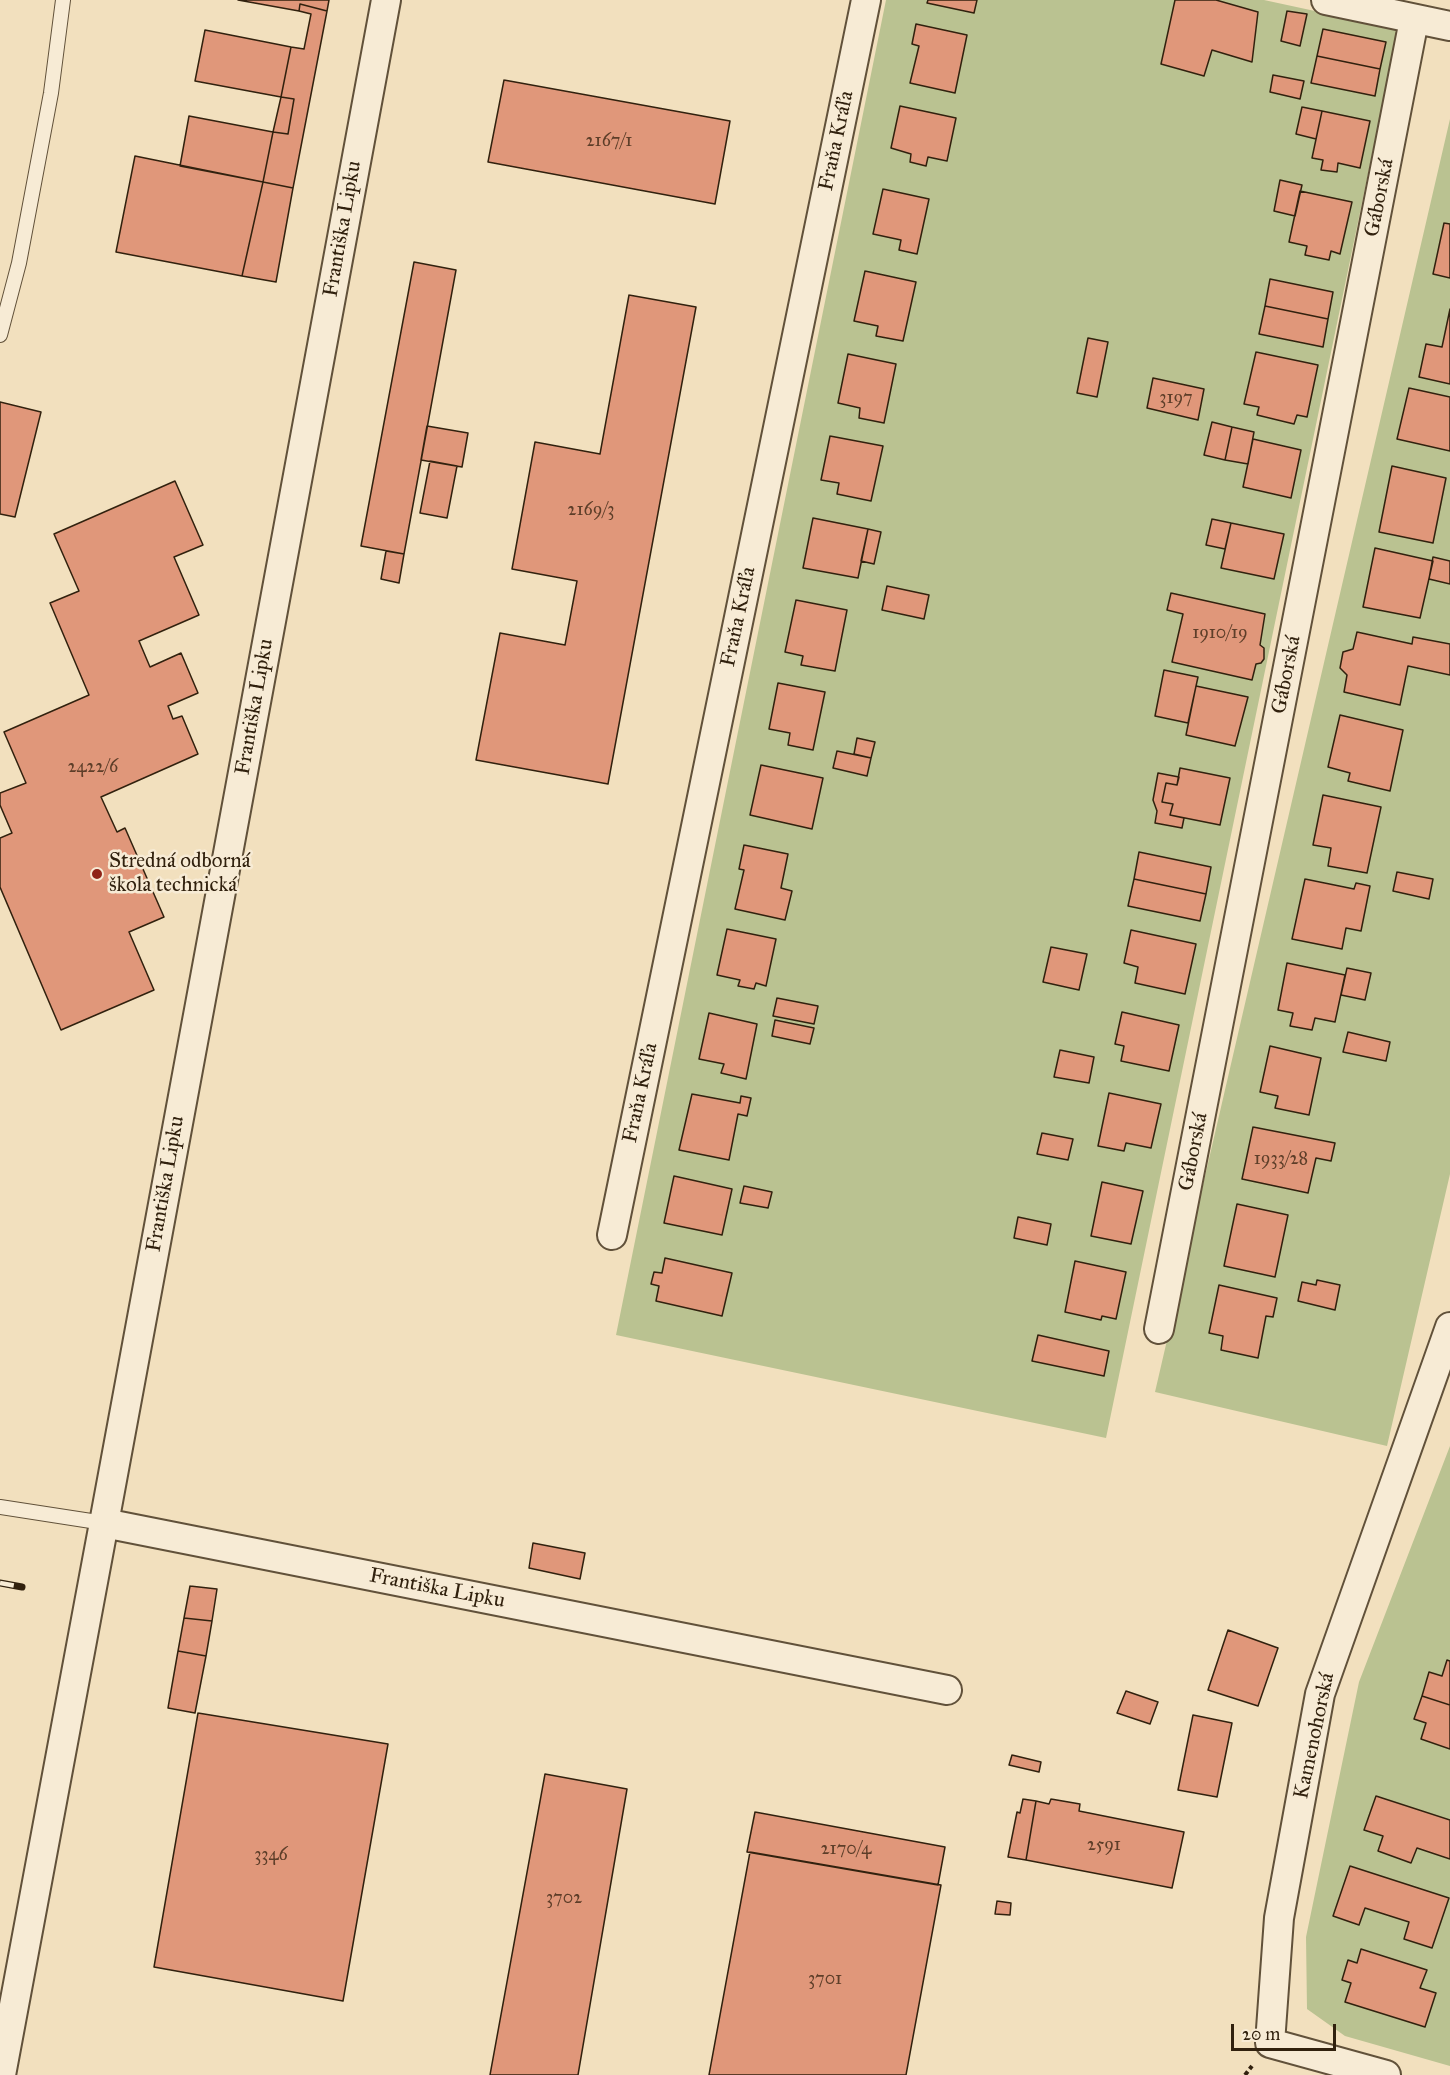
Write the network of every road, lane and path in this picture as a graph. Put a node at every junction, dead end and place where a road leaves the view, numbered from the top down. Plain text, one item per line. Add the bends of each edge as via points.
1 (63, 0) edge
2 (386, 0) edge
3 (866, 0) edge
4 (1326, 0) edge
5 (1414, 20) junction
6 (1450, 26) edge
7 (0, 335) edge
8 (612, 1234) dead end
9 (1450, 1327) edge
10 (1159, 1329) dead end
11 (0, 1507) edge
12 (104, 1523) junction
13 (947, 1690) dead end
14 (1, 2075) edge
15 (1386, 2075) edge

1 - 7 lane via 51,93 21,251
2 - 12 street, Františka Lipku
3 - 8 street, Fraňa Kráľa
4 - 5 street
5 - 6 street
5 - 10 street, Gáborská
9 - 15 street, Kamenohorská via 1320,1694 1279,1918 1270,2043
11 - 12 lane
12 - 13 street, Františka Lipku
12 - 14 street

